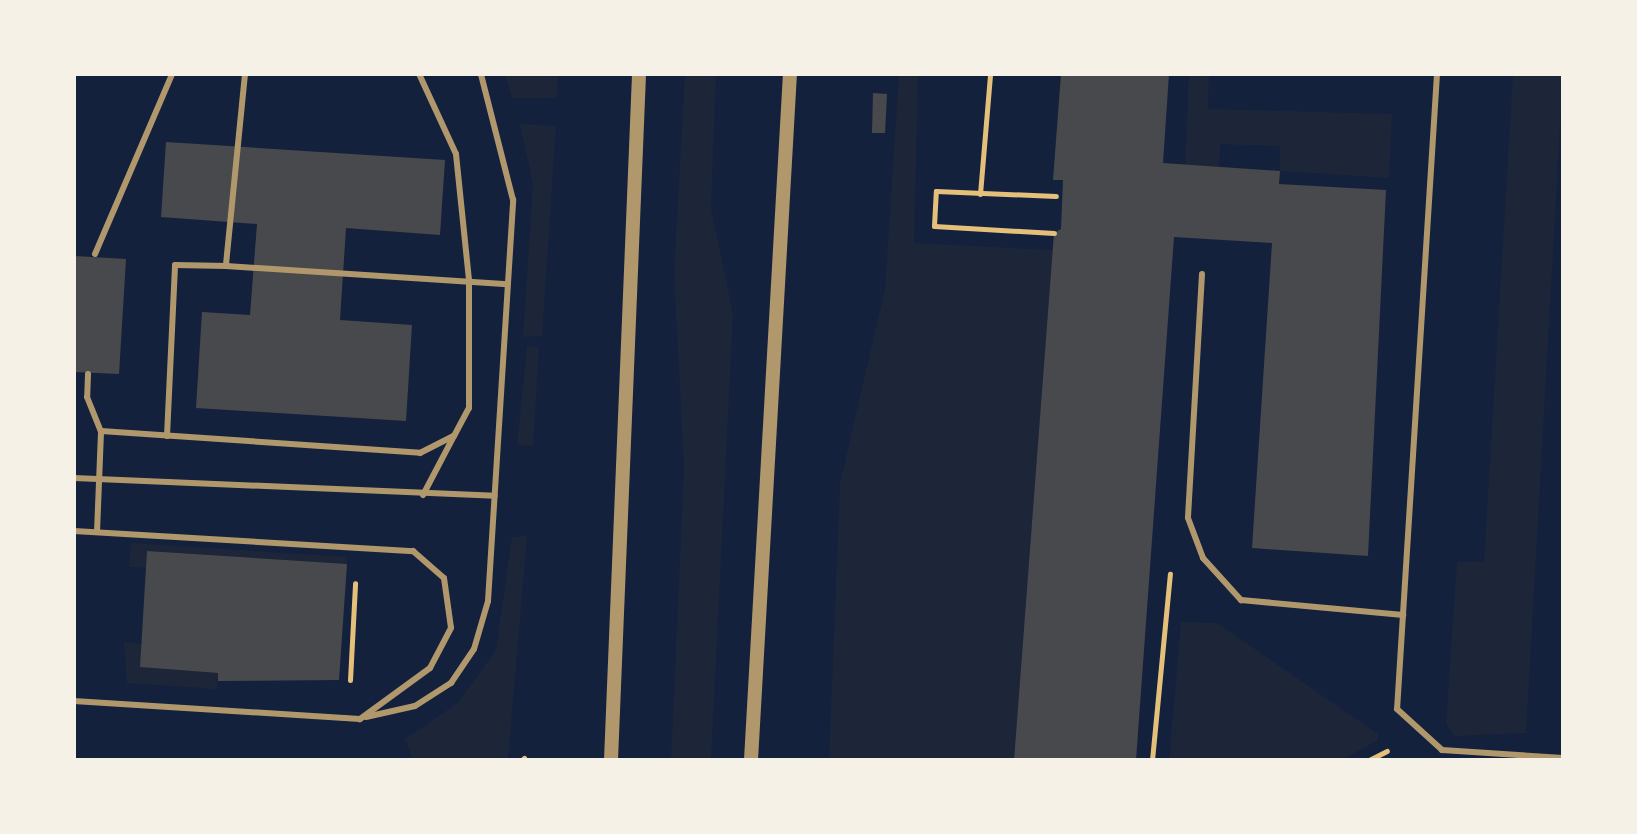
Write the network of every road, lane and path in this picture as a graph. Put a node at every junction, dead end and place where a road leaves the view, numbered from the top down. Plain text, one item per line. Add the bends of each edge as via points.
1 (172, 74) edge
2 (245, 74) edge
3 (419, 74) edge
4 (481, 74) edge
5 (639, 74) edge
6 (790, 74) edge
7 (990, 74) edge
8 (1437, 74) edge
9 (980, 194) junction
10 (1056, 196) dead end
11 (1054, 233) dead end
12 (95, 254) dead end
13 (231, 266) junction
14 (1202, 274) dead end
15 (469, 280) junction
16 (507, 284) junction
17 (88, 374) dead end
18 (101, 431) junction
19 (167, 436) junction
20 (454, 436) junction
21 (74, 478) edge
22 (100, 479) junction
23 (423, 495) junction
24 (495, 496) junction
25 (1563, 507) edge
26 (74, 531) edge
27 (97, 532) junction
28 (356, 547) junction
29 (1171, 564) dead end
30 (1563, 609) edge
31 (1403, 615) junction
32 (350, 697) dead end
33 (74, 701) edge
34 (360, 719) junction
35 (1387, 751) dead end
36 (608, 757) edge
37 (1563, 758) edge
38 (751, 760) edge
39 (1152, 760) edge
40 (1369, 760) edge

1 - 12 lane
2 - 13 lane
3 - 15 lane via 456,154
4 - 16 lane via 513,200
5 - 36 street
6 - 38 street
7 - 9 path
8 - 31 lane
9 - 10 path
9 - 11 path via 936,191 934,226
13 - 15 lane
13 - 19 lane via 175,265
14 - 31 lane via 1188,518 1203,558 1241,600
15 - 16 lane
15 - 20 lane via 469,408
16 - 24 lane
17 - 18 lane via 87,397
18 - 19 lane
18 - 22 lane
19 - 20 lane via 420,453
20 - 23 lane
21 - 22 lane
22 - 23 lane
22 - 27 lane
23 - 24 lane
24 - 34 lane via 488,601 474,649 451,683 415,706
25 - 30 path
26 - 27 lane
27 - 28 lane
28 - 32 path
28 - 34 lane via 413,551 444,578 451,628 430,668
29 - 39 path
31 - 37 lane via 1397,709 1442,750
33 - 34 lane
35 - 40 path

